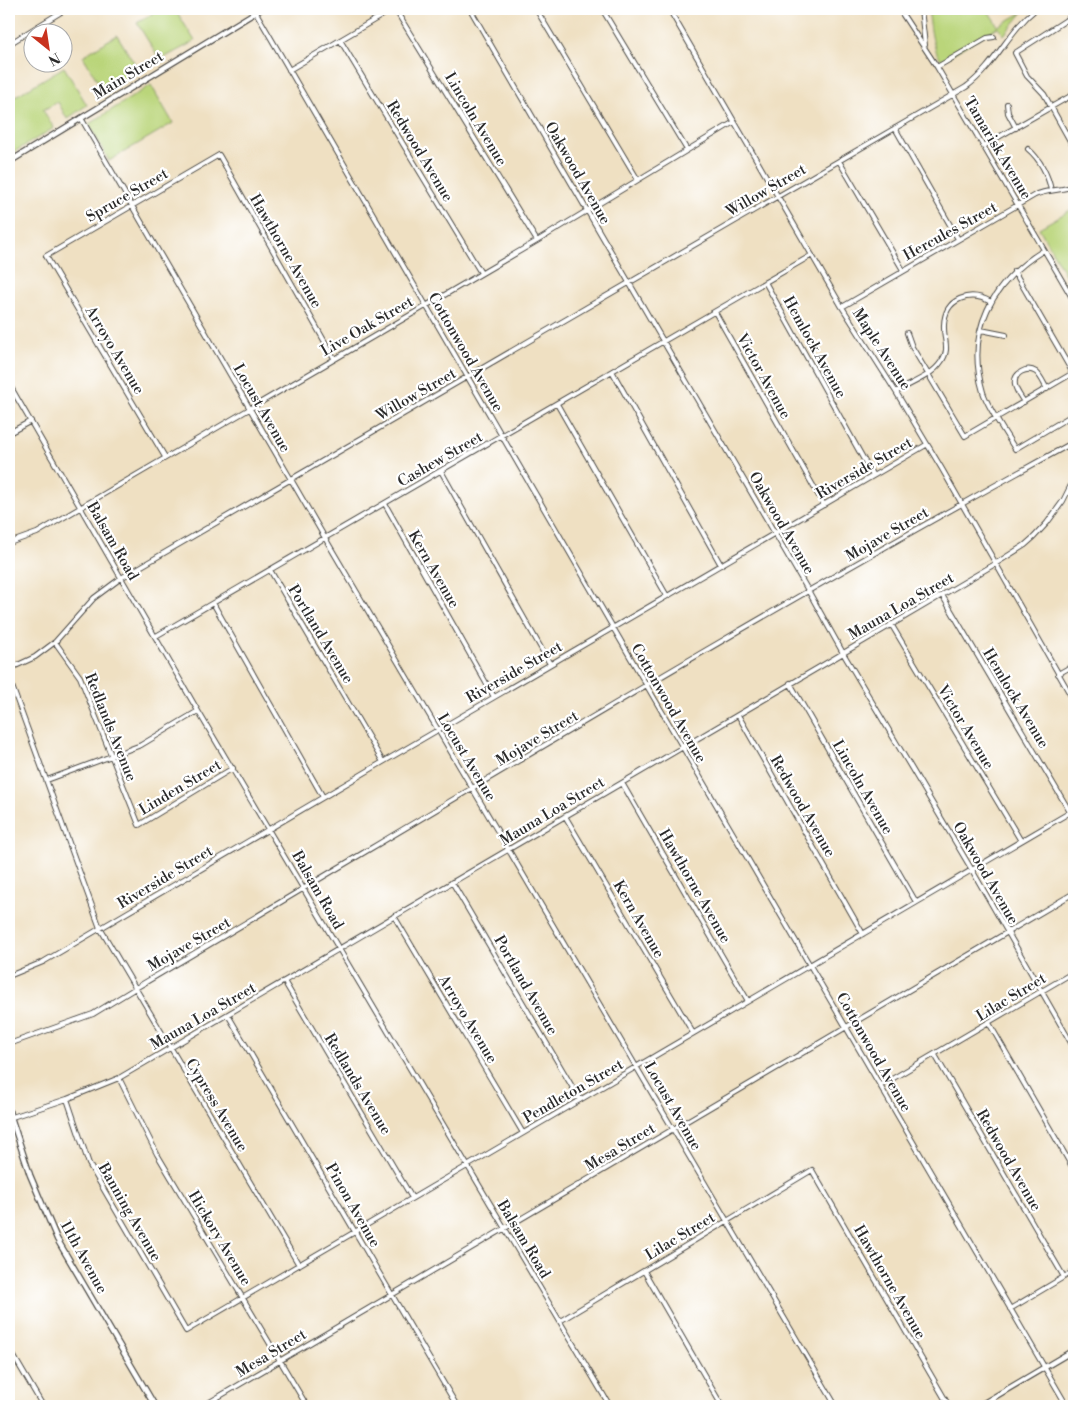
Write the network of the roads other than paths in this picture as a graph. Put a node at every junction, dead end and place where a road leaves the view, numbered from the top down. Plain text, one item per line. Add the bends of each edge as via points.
1 (66, 9) edge
2 (261, 9) edge
3 (394, 9) edge
4 (470, 9) edge
5 (536, 9) edge
6 (602, 9) edge
7 (669, 9) edge
8 (899, 9) edge
9 (921, 9) edge
10 (1036, 9) edge
11 (255, 10) edge
12 (1074, 15) edge
13 (994, 37) dead end
14 (340, 40) junction
15 (9, 44) edge
16 (925, 47) junction
17 (937, 67) junction
18 (289, 70) junction
19 (1074, 94) edge
20 (953, 96) junction
21 (1007, 104) dead end
22 (1051, 107) junction
23 (81, 118) junction
24 (734, 122) junction
25 (895, 128) junction
26 (1016, 128) junction
27 (983, 146) junction
28 (1074, 148) edge
29 (1028, 149) dead end
30 (687, 150) junction
31 (219, 155) joint
32 (839, 161) junction
33 (9, 162) edge
34 (638, 180) junction
35 (1074, 186) edge
36 (1051, 190) junction
37 (778, 196) junction
38 (1019, 205) junction
39 (130, 206) junction
40 (587, 210) junction
41 (958, 239) junction
42 (537, 241) junction
43 (1044, 250) junction
44 (46, 256) joint
45 (812, 256) junction
46 (904, 270) junction
47 (1014, 271) junction
48 (481, 273) junction
49 (629, 282) junction
50 (765, 282) junction
51 (1074, 301) edge
52 (991, 302) junction
53 (425, 305) junction
54 (842, 307) junction
55 (715, 312) junction
56 (981, 330) junction
57 (907, 333) dead end
58 (1006, 335) dead end
59 (663, 342) junction
60 (334, 358) junction
61 (612, 371) junction
62 (928, 373) junction
63 (1074, 374) edge
64 (467, 377) junction
65 (9, 384) edge
66 (1047, 389) junction
67 (896, 392) junction
68 (1024, 402) junction
69 (557, 404) junction
70 (250, 408) junction
71 (1074, 414) edge
72 (997, 418) junction
73 (31, 421) junction
74 (9, 433) edge
75 (501, 436) junction
76 (1074, 442) edge
77 (926, 445) junction
78 (165, 457) junction
79 (441, 471) junction
80 (874, 476) junction
81 (1074, 479) edge
82 (291, 480) junction
83 (384, 504) junction
84 (824, 504) junction
85 (962, 504) junction
86 (81, 506) junction
87 (775, 533) junction
88 (325, 538) junction
89 (9, 543) edge
90 (995, 564) junction
91 (721, 565) junction
92 (270, 570) junction
93 (121, 578) junction
94 (809, 592) junction
95 (942, 595) junction
96 (667, 596) junction
97 (213, 604) junction
98 (891, 624) junction
99 (613, 627) junction
100 (156, 636) junction
101 (55, 642) junction
102 (843, 653) junction
103 (550, 664) junction
104 (1074, 665) edge
105 (9, 669) edge
106 (1058, 674) junction
107 (9, 678) edge
108 (790, 683) junction
109 (647, 686) junction
110 (494, 697) junction
111 (1074, 701) edge
112 (198, 711) junction
113 (738, 716) junction
114 (438, 730) junction
115 (682, 747) junction
116 (111, 756) junction
117 (383, 762) junction
118 (233, 768) junction
119 (47, 780) junction
120 (622, 783) junction
121 (473, 789) junction
122 (323, 797) junction
123 (1072, 811) edge
124 (565, 816) junction
125 (139, 825) joint
126 (268, 829) junction
127 (1021, 841) junction
128 (510, 850) junction
129 (972, 870) junction
130 (452, 882) junction
131 (304, 888) junction
132 (1074, 893) edge
133 (916, 902) junction
134 (394, 916) junction
135 (100, 928) junction
136 (1007, 932) junction
137 (863, 934) junction
138 (340, 950) junction
139 (810, 965) junction
140 (1074, 972) edge
141 (9, 976) edge
142 (284, 982) junction
143 (134, 988) junction
144 (1041, 992) junction
145 (748, 1001) junction
146 (228, 1015) junction
147 (988, 1023) junction
148 (846, 1027) junction
149 (693, 1033) junction
150 (9, 1044) edge
151 (171, 1048) junction
152 (1074, 1048) edge
153 (935, 1055) junction
154 (636, 1066) junction
155 (119, 1078) junction
156 (880, 1086) junction
157 (66, 1099) junction
158 (580, 1100) junction
159 (9, 1111) edge
160 (10, 1118) edge
161 (673, 1129) junction
162 (523, 1133) junction
163 (467, 1166) junction
164 (812, 1170) joint
165 (1074, 1170) edge
166 (412, 1198) junction
167 (726, 1221) junction
168 (504, 1229) junction
169 (356, 1231) junction
170 (299, 1264) junction
171 (644, 1271) junction
172 (1074, 1271) edge
173 (1064, 1277) junction
174 (392, 1294) junction
175 (242, 1298) junction
176 (1010, 1308) junction
177 (560, 1321) junction
178 (186, 1331) joint
179 (9, 1348) edge
180 (1074, 1350) edge
181 (280, 1361) junction
182 (1044, 1368) junction
183 (43, 1406) edge
184 (155, 1406) edge
185 (203, 1406) edge
186 (307, 1406) edge
187 (458, 1406) edge
188 (610, 1406) edge
189 (722, 1406) edge
190 (836, 1406) edge
191 (949, 1406) edge
192 (979, 1406) edge
193 (1067, 1406) edge

1 - 15 street
2 - 11 main road, Main Street
3 - 14 street
3 - 42 street, Lincoln Avenue
4 - 40 street, Oakwood Avenue
5 - 34 street
6 - 30 street
7 - 24 street, Maple Avenue
8 - 16 street, Tamarisk Avenue
9 - 16 street
10 - 20 street via 1009,37 982,74
11 - 18 street, Cottonwood Avenue
11 - 23 main road, Main Street
12 - 22 street via 1015,53 1027,76
13 - 17 street
14 - 18 street
14 - 48 street, Redwood Avenue
16 - 17 street, Tamarisk Avenue
17 - 20 street, Tamarisk Avenue
18 - 53 street, Cottonwood Avenue
19 - 22 street
20 - 25 street, Willow Street
20 - 27 street, Tamarisk Avenue
21 - 26 street
22 - 26 street
22 - 28 street
23 - 33 main road, Main Street
23 - 39 street, Locust Avenue
24 - 30 street, Live Oak Street
24 - 37 street, Maple Avenue
25 - 32 street, Willow Street
25 - 41 street
26 - 27 street
27 - 38 street, Tamarisk Avenue
29 - 36 street via 1048,178
30 - 34 street, Live Oak Street
31 - 39 street, Spruce Street
31 - 60 street, Hawthorne Avenue
32 - 37 street, Willow Street
32 - 46 street
34 - 40 street, Live Oak Street
35 - 36 street, Hercules Street
36 - 38 street, Hercules Street
37 - 45 street, Maple Avenue
37 - 49 street, Willow Street
38 - 41 street, Hercules Street
38 - 43 street, Tamarisk Avenue
39 - 44 street, Spruce Street
39 - 70 street, Locust Avenue
40 - 42 street, Live Oak Street
40 - 49 street, Oakwood Avenue
41 - 46 street, Hercules Street
42 - 48 street, Live Oak Street
43 - 47 street
43 - 51 street, Tamarisk Avenue
44 - 78 street, Arroyo Avenue
45 - 50 street, Cashew Street
45 - 54 street, Maple Avenue
46 - 54 street, Hercules Street
47 - 52 street
47 - 63 street
48 - 53 street, Live Oak Street
49 - 59 street, Oakwood Avenue
49 - 64 street, Willow Street
50 - 55 street, Cashew Street
50 - 80 street, Hemlock Avenue
52 - 56 street
52 - 62 street via 973,295 958,299 949,308 944,326 946,353 942,362
53 - 60 street, Live Oak Street
53 - 64 street, Cottonwood Avenue
54 - 67 street, Maple Avenue
55 - 59 street, Cashew Street
55 - 84 street, Victor Avenue
56 - 58 street
56 - 72 street via 978,359 983,393
57 - 62 street
59 - 61 street, Cashew Street
59 - 87 street, Oakwood Avenue
60 - 70 street, Live Oak Street
61 - 69 street, Cashew Street
61 - 91 street
62 - 67 street
62 - 72 street via 965,436
63 - 66 street
64 - 75 street, Cottonwood Avenue
64 - 82 street, Willow Street
65 - 73 street, Balsam Road
66 - 68 street
66 - 68 street via 1035,371 1021,372 1014,384
67 - 77 street, Maple Avenue
68 - 72 street
69 - 75 street, Cashew Street
69 - 96 street
70 - 78 street, Live Oak Street
70 - 82 street, Locust Avenue
71 - 72 street via 1015,449
73 - 74 street
73 - 86 street, Balsam Road
75 - 79 street, Cashew Street
75 - 99 street, Cottonwood Avenue
76 - 85 street, Mojave Street
77 - 80 street, Riverside Street
77 - 85 street, Maple Avenue
78 - 86 street, Live Oak Street
79 - 83 street, Cashew Street
79 - 103 street
80 - 84 street, Riverside Street
81 - 90 street, Mauna Loa Street via 1063,501 1034,537
82 - 88 street, Locust Avenue
82 - 93 street, Willow Street
83 - 88 street, Cashew Street
83 - 110 street, Kern Avenue
84 - 87 street, Riverside Street
85 - 90 street, Maple Avenue
85 - 94 street, Mojave Street
86 - 89 street, Live Oak Street via 37,533
86 - 93 street, Balsam Road
87 - 91 street, Riverside Street
87 - 94 street, Oakwood Avenue
88 - 92 street, Cashew Street
88 - 114 street, Locust Avenue
90 - 95 street, Mauna Loa Street
90 - 106 street, Maple Avenue
91 - 96 street, Riverside Street
92 - 97 street, Cashew Street
92 - 117 street, Portland Avenue
93 - 100 street, Balsam Road
93 - 101 street, Willow Street via 94,598
94 - 102 street, Oakwood Avenue
94 - 109 street, Mojave Street
95 - 98 street, Mauna Loa Street
95 - 123 street, Hemlock Avenue
96 - 99 street, Riverside Street
97 - 100 street, Cashew Street
97 - 122 street
98 - 102 street, Mauna Loa Street
98 - 127 street, Victor Avenue
99 - 103 street, Riverside Street
99 - 109 street, Cottonwood Avenue
100 - 112 street, Balsam Road
101 - 105 street, Willow Street via 35,657
101 - 116 street, Redlands Avenue via 80,677
102 - 108 street, Mauna Loa Street
102 - 129 street, Oakwood Avenue
103 - 110 street, Riverside Street
104 - 106 street
106 - 111 street, Maple Avenue
107 - 119 street, Cypress Avenue
108 - 113 street, Mauna Loa Street
108 - 133 street, Lincoln Avenue
109 - 115 street, Cottonwood Avenue
109 - 121 street, Mojave Street
110 - 114 street, Riverside Street
112 - 116 street via 141,745
112 - 118 street, Balsam Road
113 - 115 street, Mauna Loa Street
113 - 137 street, Redwood Avenue
114 - 117 street, Riverside Street
114 - 121 street, Locust Avenue
115 - 120 street, Mauna Loa Street
115 - 139 street, Cottonwood Avenue
116 - 119 street
116 - 125 street, Redlands Avenue
117 - 122 street, Riverside Street
118 - 125 street, Linden Street
118 - 126 street, Balsam Road
119 - 135 street, Cypress Avenue
120 - 124 street, Mauna Loa Street
120 - 145 street, Hawthorne Avenue
121 - 128 street, Locust Avenue
121 - 131 street, Mojave Street
122 - 126 street, Riverside Street
123 - 127 street, Pendleton Street
124 - 128 street, Mauna Loa Street
124 - 149 street, Kern Avenue
126 - 131 street, Balsam Road
126 - 135 street, Riverside Street
127 - 129 street, Pendleton Street
128 - 130 street, Mauna Loa Street
128 - 154 street, Locust Avenue
129 - 133 street, Pendleton Street
129 - 136 street, Oakwood Avenue
130 - 134 street, Mauna Loa Street
130 - 158 street, Portland Avenue
131 - 138 street, Balsam Road
131 - 143 street, Mojave Street
132 - 136 street, Mesa Street
133 - 137 street, Pendleton Street
134 - 138 street, Mauna Loa Street
134 - 162 street, Arroyo Avenue
135 - 141 street, Riverside Street via 43,962
135 - 143 street, Cypress Avenue
136 - 144 street, Oakwood Avenue
136 - 148 street, Mesa Street
137 - 139 street, Pendleton Street
138 - 142 street, Mauna Loa Street
138 - 163 street, Balsam Road
139 - 145 street, Pendleton Street
139 - 148 street, Cottonwood Avenue
140 - 144 street, Lilac Street
142 - 146 street, Mauna Loa Street
142 - 166 street, Redlands Avenue
143 - 150 street, Mojave Street via 94,1014
143 - 151 street, Cypress Avenue
144 - 147 street, Lilac Street
144 - 152 street, Oakwood Avenue
145 - 149 street, Pendleton Street
146 - 151 street, Mauna Loa Street
146 - 169 street, Pinon Avenue
147 - 153 street, Lilac Street
147 - 165 street
148 - 156 street, Cottonwood Avenue
148 - 161 street, Mesa Street
149 - 154 street, Pendleton Street
151 - 155 street, Mauna Loa Street
151 - 170 street, Cypress Avenue
153 - 156 street, Lilac Street
153 - 173 street, Redwood Avenue
154 - 158 street, Pendleton Street
154 - 161 street, Locust Avenue
155 - 157 street, Mauna Loa Street
155 - 175 street, Hickory Avenue via 157,1154
156 - 176 street, Cottonwood Avenue
157 - 160 street, Mauna Loa Street
157 - 178 street, Banning Avenue via 89,1164
158 - 162 street, Pendleton Street
159 - 160 main road, 11th Avenue
160 - 184 main road, 11th Avenue via 58,1239
161 - 167 street, Locust Avenue
161 - 168 street, Mesa Street
162 - 163 street, Pendleton Street
163 - 166 street, Pendleton Street
163 - 168 street, Balsam Road
164 - 167 street, Lilac Street
164 - 191 street, Hawthorne Avenue
166 - 169 street, Pendleton Street
167 - 171 street, Lilac Street
167 - 190 street, Locust Avenue
168 - 174 street, Mesa Street
168 - 177 street, Balsam Road
169 - 170 street, Pendleton Street
169 - 174 street, Pinon Avenue
170 - 175 street, Pendleton Street
171 - 177 street, Lilac Street
171 - 189 street
172 - 173 street
173 - 176 street
174 - 181 street, Mesa Street
174 - 187 street, Pinon Avenue
175 - 178 street, Pendleton Street
175 - 181 street, Hickory Avenue
176 - 182 street, Cottonwood Avenue
177 - 188 street, Balsam Road
179 - 183 street
180 - 182 main road
181 - 185 street, Mesa Street
181 - 186 street, Hickory Avenue
182 - 192 main road
182 - 193 street, Cottonwood Avenue

